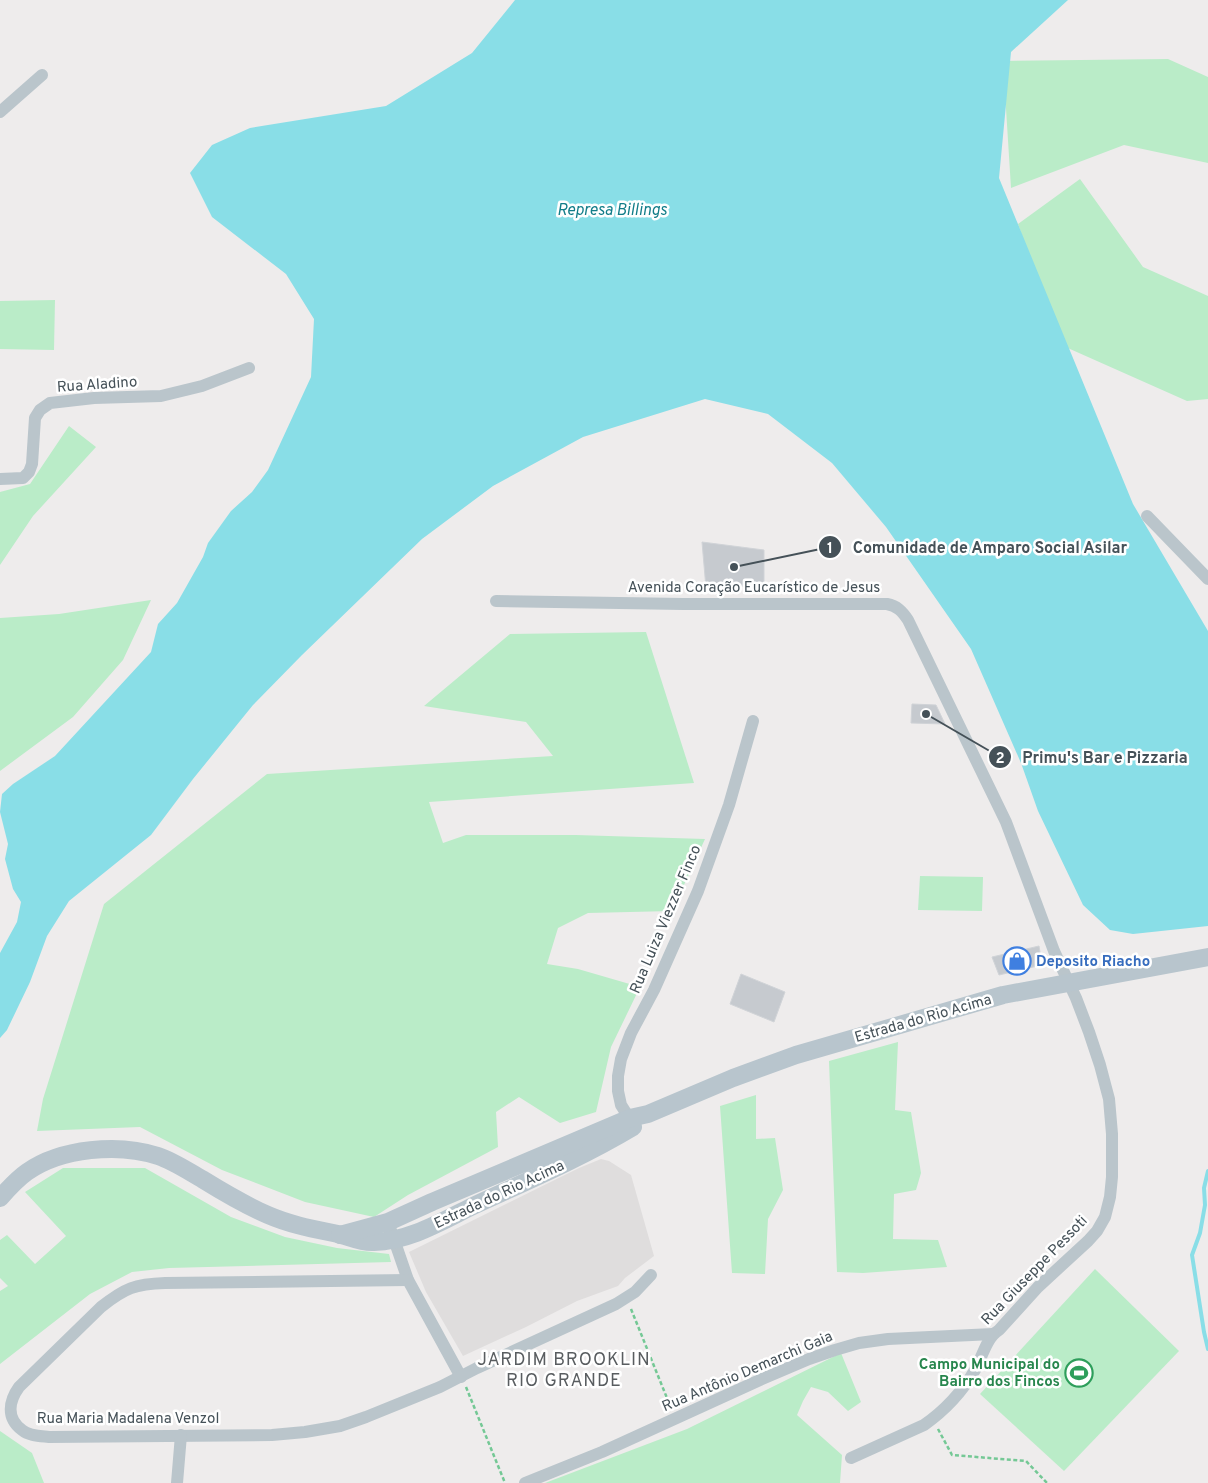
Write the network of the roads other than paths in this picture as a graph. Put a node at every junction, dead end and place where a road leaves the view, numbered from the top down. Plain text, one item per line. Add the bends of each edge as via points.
1 (42, 75) dead end
2 (0, 112) edge
3 (248, 368) dead end
4 (0, 479) edge
5 (1147, 516) dead end
6 (1208, 579) edge
7 (496, 601) dead end
8 (753, 721) dead end
9 (1208, 956) edge
10 (1069, 982) junction
11 (632, 1122) junction
12 (0, 1198) edge
13 (388, 1222) junction
14 (340, 1235) junction
15 (394, 1240) junction
16 (651, 1275) dead end
17 (408, 1280) junction
18 (993, 1334) junction
19 (461, 1377) junction
20 (181, 1435) junction
21 (851, 1458) dead end
22 (178, 1483) edge
23 (525, 1483) edge

1 - 2 street
3 - 4 street, Rua Aladino via 202,386 161,396 50,403 40,410 36,418 29,472 23,478
5 - 6 street
7 - 10 street, Avenida Coração Eucarístico de Jesus via 887,604 898,608 908,620 1006,822 1054,951
8 - 11 street, Rua Luiza Viezzer Finco via 729,805 698,891 621,1059 618,1091 621,1105
9 - 10 main road, Estrada do Rio Acima
10 - 11 main road, Estrada do Rio Acima via 1003,995 796,1055 733,1078
10 - 18 street, Rua Giuseppe Pessoti via 1109,1099 1112,1134 1110,1197 1097,1231
11 - 13 main road, Estrada do Rio Acima
11 - 15 main road, Estrada do Rio Acima via 573,1160 434,1225
12 - 14 main road, Estrada do Rio Acima via 27,1172 47,1161 93,1150 137,1150 160,1156 233,1198 270,1215 302,1227
13 - 14 main road, Estrada do Rio Acima
13 - 15 street
14 - 15 main road, Estrada do Rio Acima via 363,1242
15 - 17 street
16 - 19 street, Rua Maria Madalena Venzol via 626,1299
17 - 19 street
17 - 20 street, Rua Maria Madalena Venzol via 165,1283 128,1288 102,1307 19,1387 10,1406 12,1416 22,1431 35,1436
18 - 21 street, Rua Giuseppe Pessoti via 966,1384 933,1419 914,1431
18 - 23 street, Rua Antônio Demarchi Gaia via 888,1339 835,1350
19 - 20 street, Rua Maria Madalena Venzol via 340,1426 272,1435
20 - 22 street

